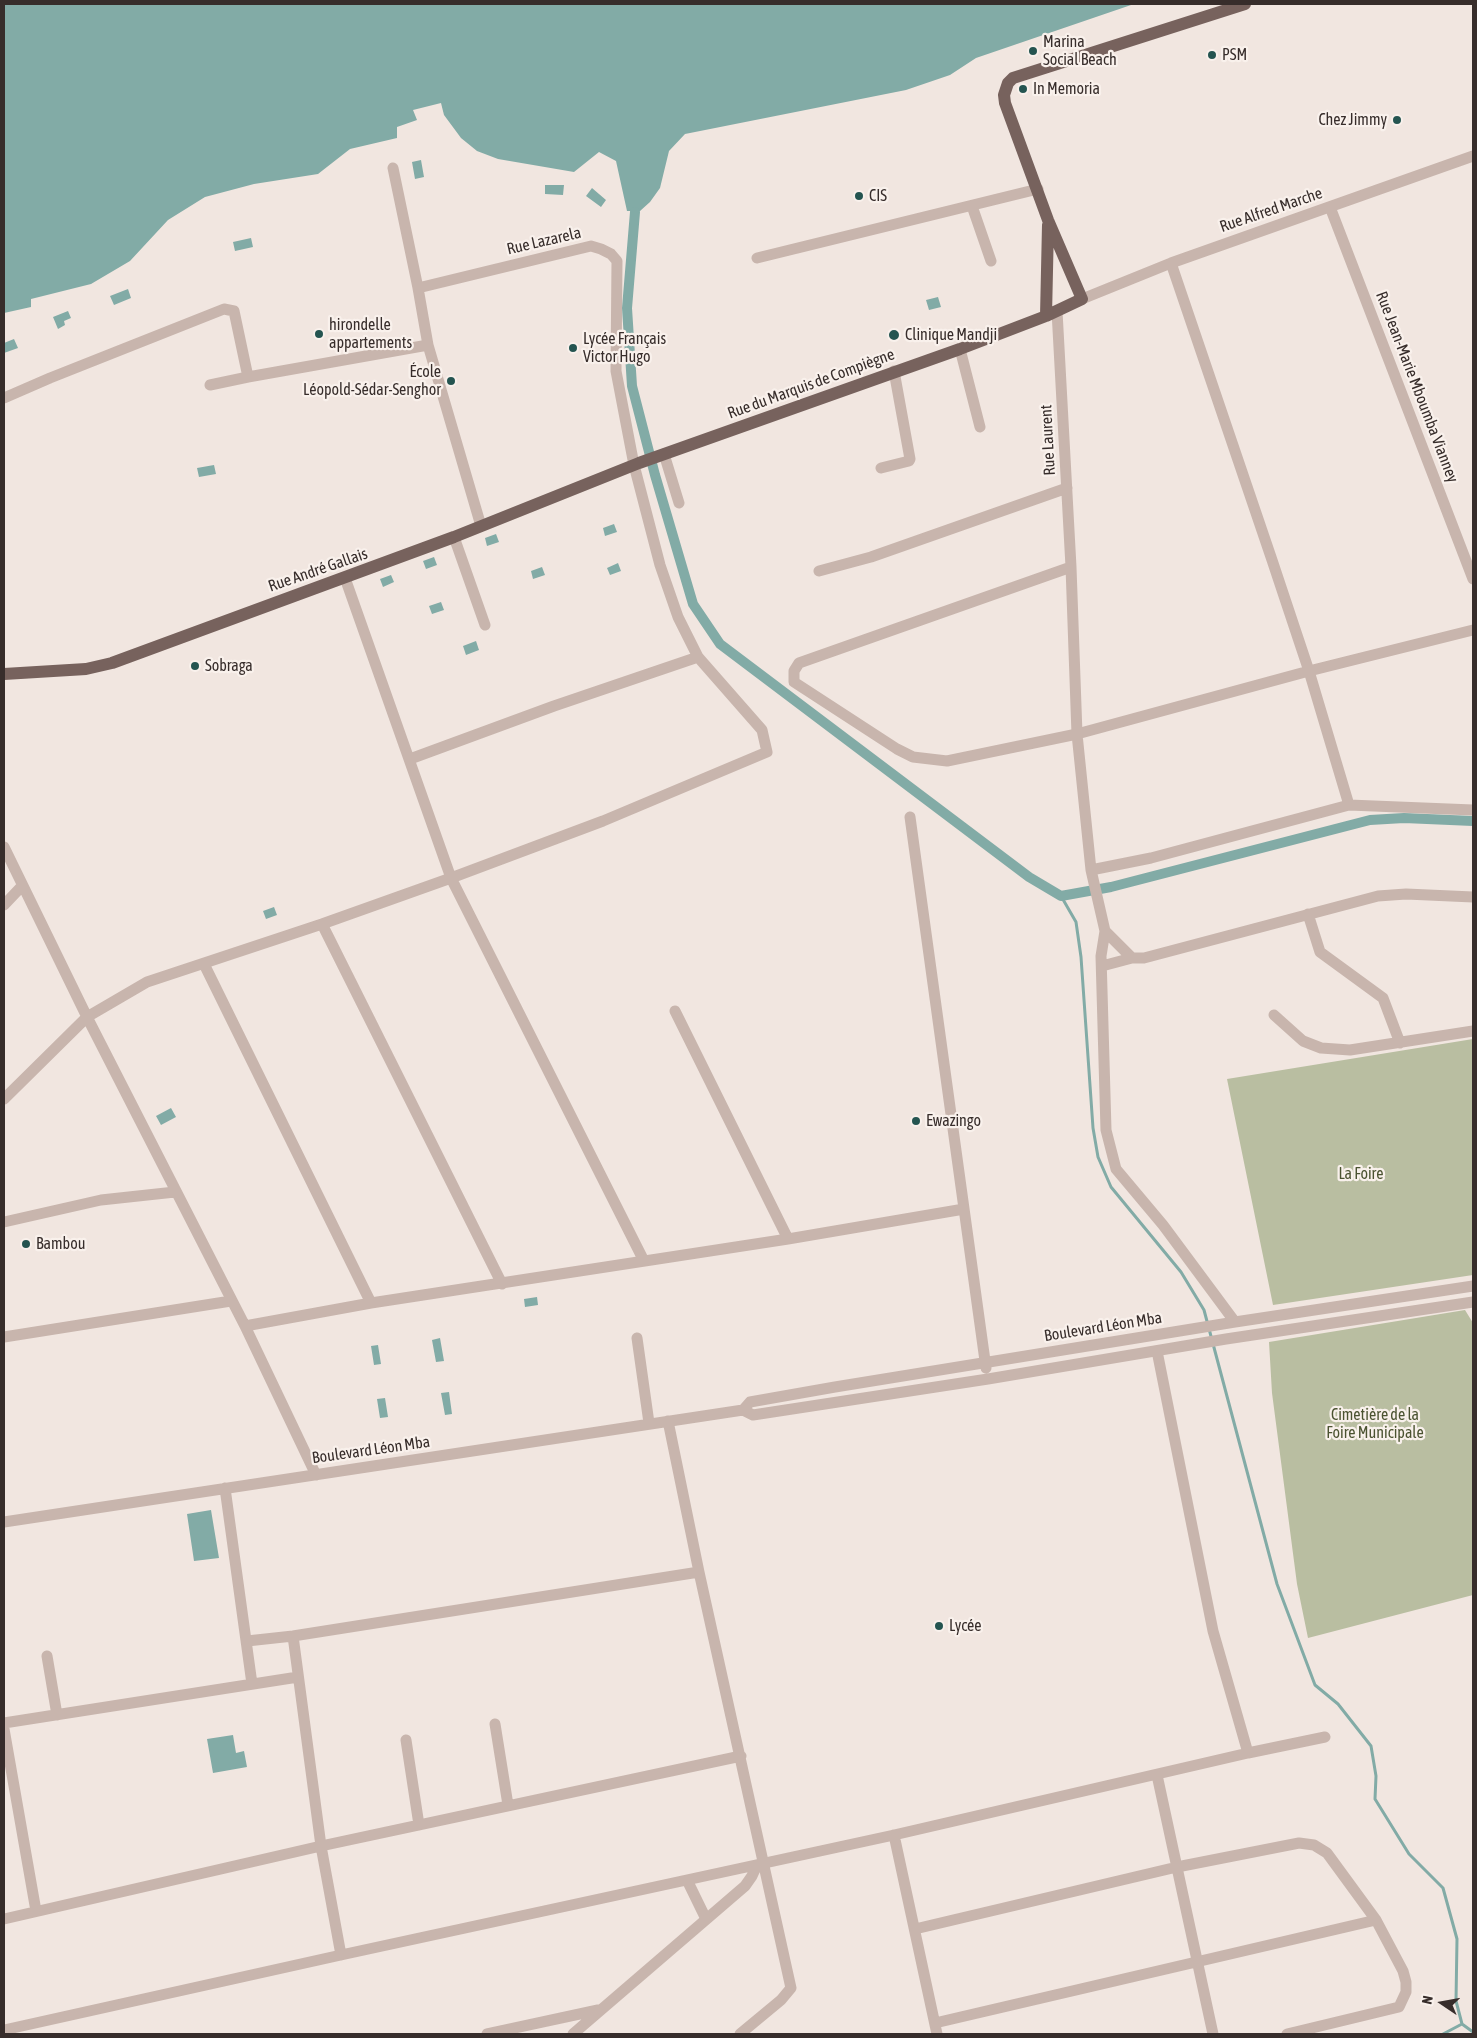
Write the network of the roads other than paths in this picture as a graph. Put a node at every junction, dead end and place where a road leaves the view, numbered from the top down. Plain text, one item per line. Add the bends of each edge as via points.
1 (1245, 4) edge
2 (1473, 156) edge
3 (393, 168) dead end
4 (1038, 189) junction
5 (972, 206) junction
6 (1330, 207) junction
7 (1048, 220) junction
8 (757, 258) dead end
9 (991, 261) dead end
10 (1171, 263) junction
11 (418, 288) junction
12 (1082, 299) junction
13 (1051, 313) junction
14 (428, 345) junction
15 (960, 349) junction
16 (894, 371) junction
17 (248, 377) junction
18 (210, 385) dead end
19 (4, 398) edge
20 (980, 427) dead end
21 (662, 455) junction
22 (637, 464) junction
23 (881, 468) dead end
24 (1067, 488) junction
25 (679, 503) dead end
26 (481, 526) junction
27 (454, 537) junction
28 (1071, 567) junction
29 (819, 571) dead end
30 (345, 578) junction
31 (1473, 579) edge
32 (485, 625) dead end
33 (1473, 630) edge
34 (698, 657) junction
35 (1309, 672) junction
36 (4, 674) edge
37 (1077, 734) junction
38 (410, 759) junction
39 (1348, 805) junction
40 (1473, 810) edge
41 (910, 817) dead end
42 (4, 847) edge
43 (1091, 874) junction
44 (451, 878) junction
45 (22, 886) junction
46 (1473, 897) edge
47 (4, 905) edge
48 (1308, 914) junction
49 (322, 924) junction
50 (1105, 931) junction
51 (1132, 958) junction
52 (204, 964) junction
53 (1102, 966) junction
54 (675, 1011) dead end
55 (1274, 1015) dead end
56 (87, 1017) junction
57 (1473, 1031) edge
58 (1400, 1042) junction
59 (4, 1099) edge
60 (175, 1192) junction
61 (964, 1209) junction
62 (4, 1222) edge
63 (788, 1238) junction
64 (644, 1261) junction
65 (502, 1284) junction
66 (1473, 1286) edge
67 (231, 1301) junction
68 (1473, 1302) edge
69 (371, 1303) junction
70 (1235, 1322) junction
71 (245, 1326) junction
72 (4, 1337) edge
73 (637, 1338) dead end
74 (1157, 1351) junction
75 (986, 1362) junction
76 (988, 1379) junction
77 (743, 1410) junction
78 (668, 1421) junction
79 (649, 1424) junction
80 (316, 1475) junction
81 (225, 1488) junction
82 (4, 1522) edge
83 (699, 1572) junction
84 (293, 1636) junction
85 (247, 1641) junction
86 (47, 1656) dead end
87 (298, 1677) junction
88 (252, 1684) junction
89 (57, 1715) junction
90 (4, 1723) edge
91 (495, 1724) dead end
92 (4, 1729) edge
93 (1325, 1737) dead end
94 (406, 1740) dead end
95 (1248, 1752) junction
96 (741, 1756) junction
97 (1157, 1775) junction
98 (508, 1805) junction
99 (419, 1825) junction
100 (894, 1835) junction
101 (321, 1846) junction
102 (760, 1865) junction
103 (1177, 1867) junction
104 (687, 1880) junction
105 (36, 1911) junction
106 (4, 1919) edge
107 (706, 1919) junction
108 (1376, 1920) junction
109 (915, 1929) junction
110 (341, 1954) junction
111 (1198, 1963) junction
112 (601, 2010) junction
113 (936, 2029) edge
114 (4, 2030) edge
115 (487, 2034) edge
116 (573, 2034) edge
117 (740, 2034) edge
118 (1213, 2034) edge
119 (1287, 2034) edge

1 - 4 main road via 1013,78 1004,95 1005,102
2 - 6 street, Rue Alfred Marche
3 - 11 street
4 - 5 street
4 - 7 main road
5 - 8 street
5 - 9 street
6 - 10 street, Rue Alfred Marche
6 - 31 street, Rue Jean-Marie Mboumba Vianney
7 - 12 main road
7 - 13 main road
10 - 12 street, Rue Alfred Marche
10 - 35 street
11 - 14 street
11 - 22 street, Rue Lazarela via 592,246 611,254 617,261 616,371
12 - 13 main road, Rue du Marquis de Compiègne
13 - 15 main road, Rue du Marquis de Compiègne
13 - 24 street, Rue Laurent
14 - 17 street
14 - 26 street
15 - 16 main road, Rue du Marquis de Compiègne
15 - 20 street
16 - 21 main road, Rue du Marquis de Compiègne
16 - 23 street via 910,459
17 - 18 street
17 - 19 street via 234,311 224,309
21 - 22 main road, Rue du Marquis de Compiègne
21 - 25 street
22 - 26 main road, Rue André Gallais
22 - 34 street, Rue Lazarela via 660,565 678,617
24 - 28 street, Rue Laurent
24 - 29 street via 871,557
26 - 27 main road, Rue André Gallais
27 - 30 main road, Rue André Gallais
27 - 32 street
28 - 37 street, Rue Laurent
28 - 37 street via 798,663 794,682 913,758 947,761
30 - 36 main road, Rue André Gallais via 112,663 86,669
30 - 38 street
33 - 35 street
34 - 38 street
34 - 44 street, Rue Lazarela via 762,730 768,752 603,821
35 - 37 street
35 - 39 street
37 - 43 street, Rue Laurent
38 - 44 street
39 - 40 street
39 - 43 street
41 - 61 street
42 - 45 street
43 - 50 street, Rue Laurent
44 - 49 street
44 - 64 street
45 - 47 street
45 - 56 street
46 - 48 street via 1378,896
48 - 51 street via 1144,958
48 - 58 street via 1320,952 1383,998
49 - 52 street
49 - 65 street
50 - 51 street
50 - 53 street, Rue Laurent
51 - 53 street
52 - 56 street via 146,982
52 - 69 street
53 - 70 street, Rue Laurent via 1106,1130 1116,1169 1163,1225
54 - 63 street
55 - 58 street via 1302,1041 1321,1048 1350,1050
56 - 59 street
56 - 60 street
57 - 58 street
60 - 62 street via 101,1200
60 - 67 street
61 - 63 street
61 - 75 street
63 - 64 street
64 - 65 street
65 - 69 street
66 - 70 street, Boulevard Léon Mba
67 - 71 street
67 - 72 street
68 - 74 street, Boulevard Léon Mba
69 - 71 street
70 - 75 street, Boulevard Léon Mba
71 - 80 street
73 - 79 street
74 - 76 street, Boulevard Léon Mba
74 - 95 street via 1213,1631
75 - 76 street
75 - 77 street, Boulevard Léon Mba via 750,1402
76 - 77 street, Boulevard Léon Mba via 753,1416
77 - 78 street, Boulevard Léon Mba
78 - 79 street, Boulevard Léon Mba
78 - 83 street
79 - 80 street, Boulevard Léon Mba
80 - 81 street, Boulevard Léon Mba
81 - 82 street, Boulevard Léon Mba
81 - 85 street
83 - 84 street
83 - 96 street
84 - 85 street
84 - 87 street
85 - 88 street
86 - 89 street
87 - 88 street
87 - 101 street
88 - 89 street
89 - 90 street
91 - 98 street
92 - 105 street
93 - 95 street
94 - 99 street
95 - 97 street
96 - 98 street
96 - 102 street
97 - 100 street
97 - 103 street
98 - 99 street
99 - 101 street
100 - 102 street
100 - 109 street
101 - 105 street
101 - 110 street
102 - 104 street
102 - 107 street via 749,1882
102 - 117 street via 791,1988 782,2000
103 - 108 street via 1300,1843 1314,1845 1327,1852
103 - 109 street
103 - 111 street
104 - 107 street
104 - 110 street
105 - 106 street
107 - 112 street
108 - 111 street
108 - 119 street via 1406,1982 1406,1992 1399,2007
109 - 113 street
110 - 114 street
111 - 113 street
111 - 118 street
112 - 115 street
112 - 116 street

